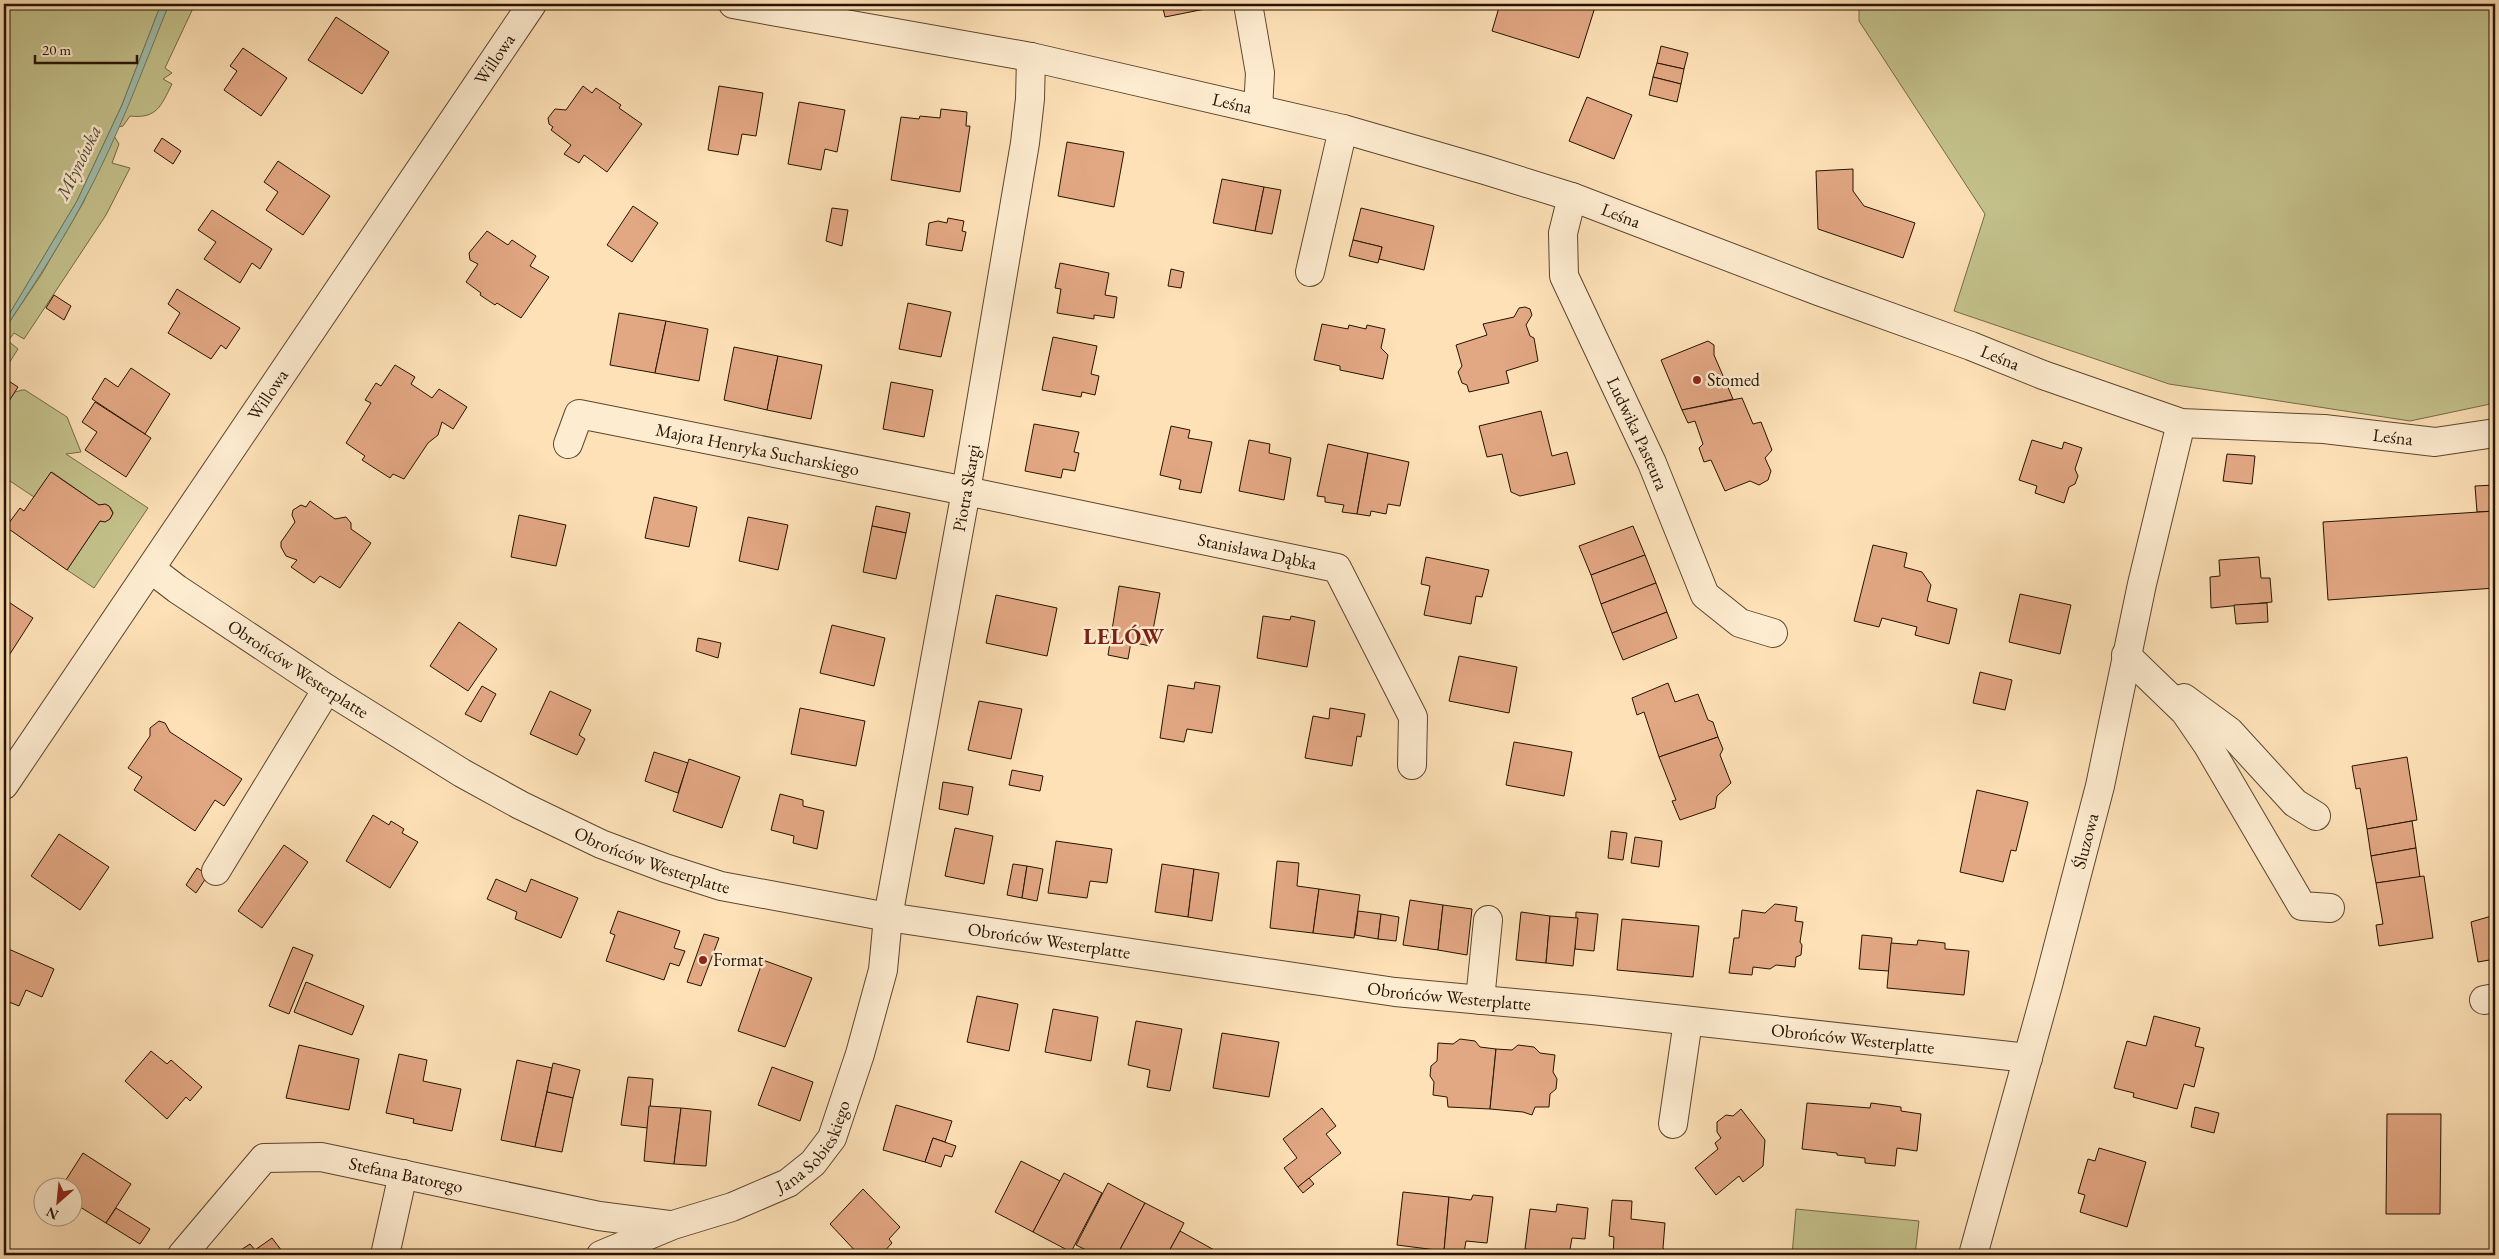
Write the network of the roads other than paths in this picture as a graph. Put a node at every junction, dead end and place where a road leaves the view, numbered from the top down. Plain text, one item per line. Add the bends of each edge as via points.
1 (532, 4) edge
2 (733, 4) edge
3 (1248, 4) edge
4 (1032, 57) junction
5 (1258, 109) junction
6 (1343, 130) junction
7 (1572, 197) junction
8 (1310, 272) dead end
9 (2181, 423) junction
10 (2495, 433) edge
11 (568, 444) dead end
12 (966, 491) junction
13 (152, 569) junction
14 (1773, 633) dead end
15 (2126, 655) junction
16 (327, 689) junction
17 (1412, 765) dead end
18 (4, 785) edge
19 (2316, 816) dead end
20 (216, 871) dead end
21 (2330, 908) dead end
22 (888, 917) junction
23 (1488, 920) dead end
24 (1480, 1000) junction
25 (1688, 1021) junction
26 (2028, 1058) junction
27 (1674, 1124) dead end
28 (403, 1174) junction
29 (673, 1225) junction
30 (182, 1255) edge
31 (385, 1255) edge
32 (601, 1255) edge
33 (1973, 1255) edge

1 - 13 street, Willowa
2 - 4 street, Leśna
3 - 5 street via 1260,73
4 - 5 street, Leśna
4 - 12 street, Piotra Skargi via 1025,143
5 - 6 street, Leśna
6 - 7 street, Leśna
6 - 8 street
7 - 9 street, Leśna via 2043,375
7 - 14 street, Ludwika Pasteura via 1563,233 1564,276 1652,463 1705,595 1740,623
9 - 10 street, Leśna via 2324,429 2435,442
9 - 15 street, Śluzowa
11 - 12 street, Majora Henryka Sucharskiego via 580,414
12 - 17 street, Stanisława Dąbka via 1337,568 1413,717
12 - 22 street, Piotra Skargi
13 - 16 street, Obrońców Westerplatte
13 - 18 street, Willowa
15 - 19 street via 2229,731 2295,803
15 - 21 street via 2185,712 2302,906
15 - 26 street, Śluzowa via 2100,786
16 - 20 street
16 - 22 street, Obrońców Westerplatte via 462,773 601,844 721,886
22 - 24 street, Obrońców Westerplatte via 1394,992
22 - 29 street, Jana Sobieskiego via 883,970 832,1138 813,1163 788,1183 732,1207
23 - 24 street
24 - 25 street, Obrońców Westerplatte
25 - 26 street, Obrońców Westerplatte
25 - 27 street
26 - 33 street, Śluzowa
28 - 29 street, Stefana Batorego via 599,1216
28 - 30 street, Stefana Batorego via 321,1157 264,1158
28 - 31 street
29 - 32 street, Jana Sobieskiego

